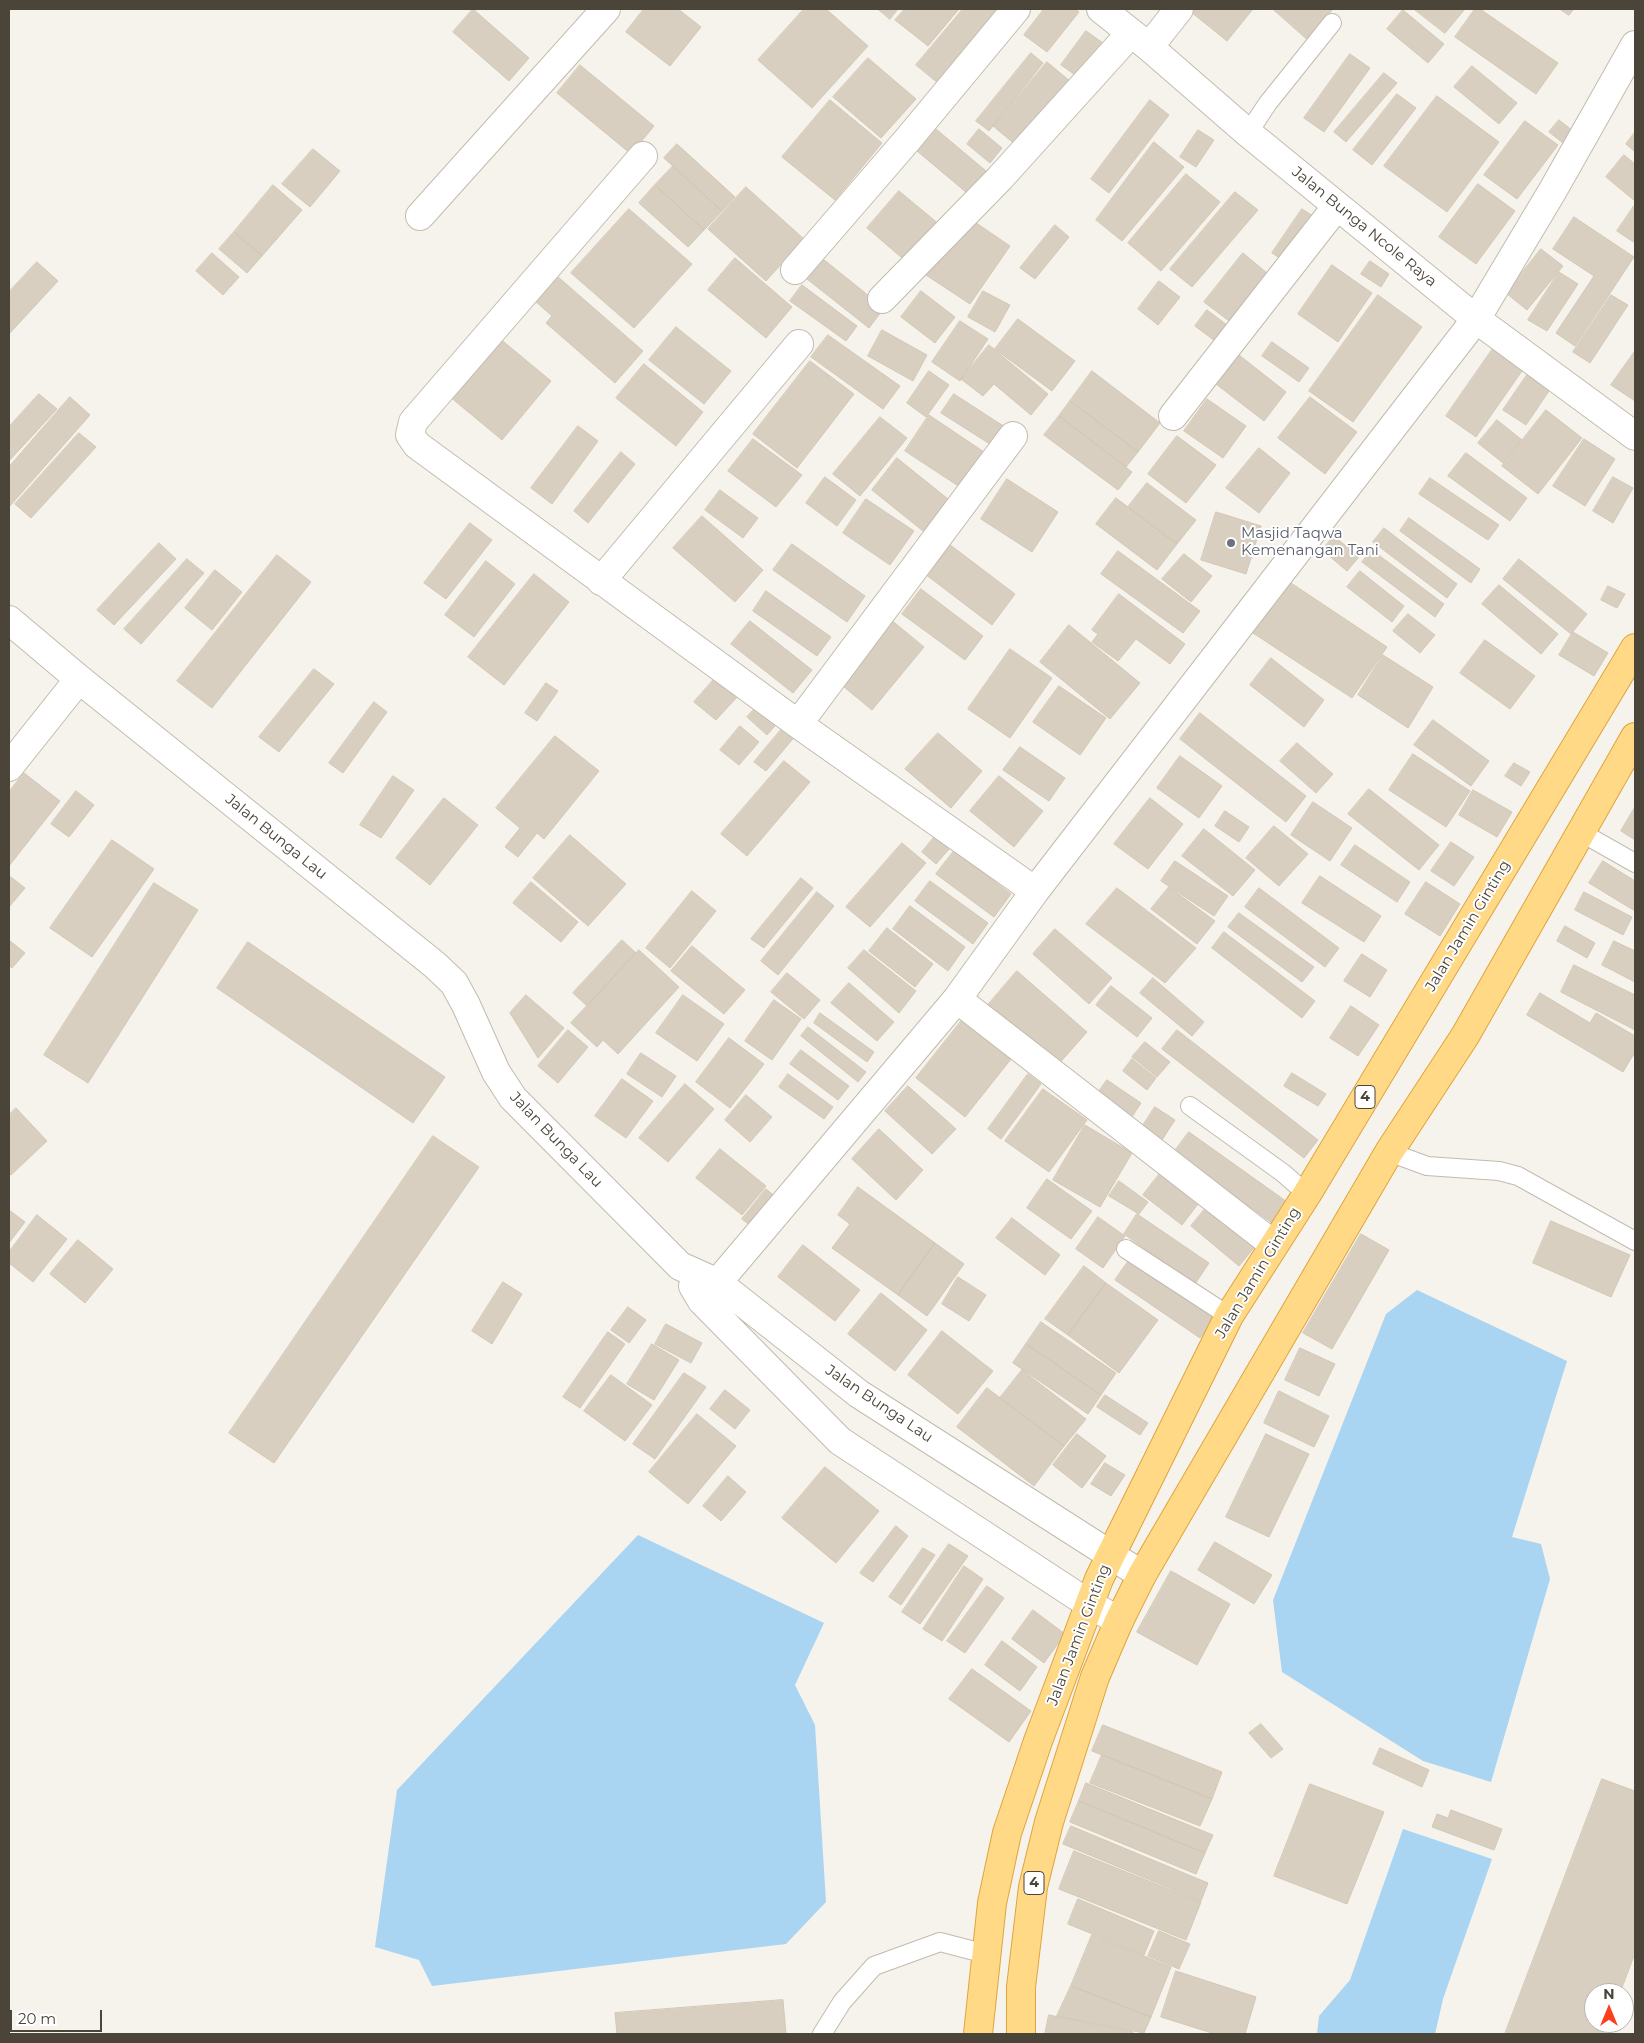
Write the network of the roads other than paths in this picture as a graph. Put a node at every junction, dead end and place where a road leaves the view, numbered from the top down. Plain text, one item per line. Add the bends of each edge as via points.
1 (606, 9) edge
2 (1016, 9) edge
3 (1100, 9) edge
4 (1179, 9) edge
5 (1332, 24) dead end
6 (1139, 40) junction
7 (1635, 45) edge
8 (1248, 133) junction
9 (643, 156) dead end
10 (1337, 206) junction
11 (420, 216) dead end
12 (795, 270) dead end
13 (882, 299) dead end
14 (1476, 319) junction
15 (800, 344) dead end
16 (1173, 416) dead end
17 (1013, 436) dead end
18 (1635, 436) edge
19 (601, 581) junction
20 (9, 620) edge
21 (1635, 648) edge
22 (79, 679) junction
23 (798, 724) junction
24 (1635, 738) edge
25 (9, 767) edge
26 (1582, 833) junction
27 (1635, 863) edge
28 (1035, 891) junction
29 (957, 999) junction
30 (1190, 1106) dead end
31 (1389, 1152) junction
32 (1307, 1194) junction
33 (1635, 1241) edge
34 (1273, 1244) junction
35 (1126, 1249) dead end
36 (710, 1292) junction
37 (1229, 1316) junction
38 (1111, 1554) junction
39 (1142, 1575) junction
40 (1089, 1604) junction
41 (1120, 1621) junction
42 (986, 1954) junction
43 (822, 2034) edge
44 (978, 2034) edge
45 (1021, 2034) edge

1 - 11 street
2 - 12 street
3 - 6 street, Jalan Bunga Ncole Raya
4 - 6 street
5 - 8 lane
6 - 8 street, Jalan Bunga Ncole Raya
6 - 13 street
7 - 14 street
8 - 10 street, Jalan Bunga Ncole Raya
9 - 19 street via 412,422 410,435 417,445
10 - 14 street, Jalan Bunga Ncole Raya
10 - 16 street
14 - 18 street, Jalan Bunga Ncole Raya
14 - 28 street
15 - 19 street
17 - 23 street
19 - 23 street
20 - 22 street, Jalan Bunga Lau
21 - 32 highway, Jalan Jamin Ginting / 4
22 - 25 street
22 - 36 street, Jalan Bunga Lau via 454,983 496,1072 513,1098 680,1266
23 - 28 street
24 - 26 highway, Jalan Jamin Ginting / 4
26 - 27 lane
26 - 31 highway, Jalan Jamin Ginting / 4 via 1465,1036
28 - 29 street
29 - 34 street
29 - 36 street
30 - 32 lane
31 - 33 lane via 1427,1166 1499,1171 1518,1176
31 - 39 highway, Jalan Jamin Ginting / 4
32 - 34 highway, Jalan Jamin Ginting / 4
34 - 37 highway, Jalan Jamin Ginting / 4
35 - 37 lane
36 - 38 street, Jalan Bunga Lau via 859,1394
36 - 40 street via 840,1441
37 - 38 highway, Jalan Jamin Ginting / 4
38 - 39 street, Jalan Bunga Lau
38 - 40 highway, Jalan Jamin Ginting / 4
39 - 41 highway, Jalan Jamin Ginting / 4
40 - 41 street
40 - 42 highway, Jalan Jamin Ginting / 4 via 1006,1832
41 - 45 highway, Jalan Jamin Ginting / 4 via 1075,1736 1033,1887 1021,1987
42 - 43 lane via 940,1942 874,1966 842,2002
42 - 44 highway, Jalan Jamin Ginting / 4

